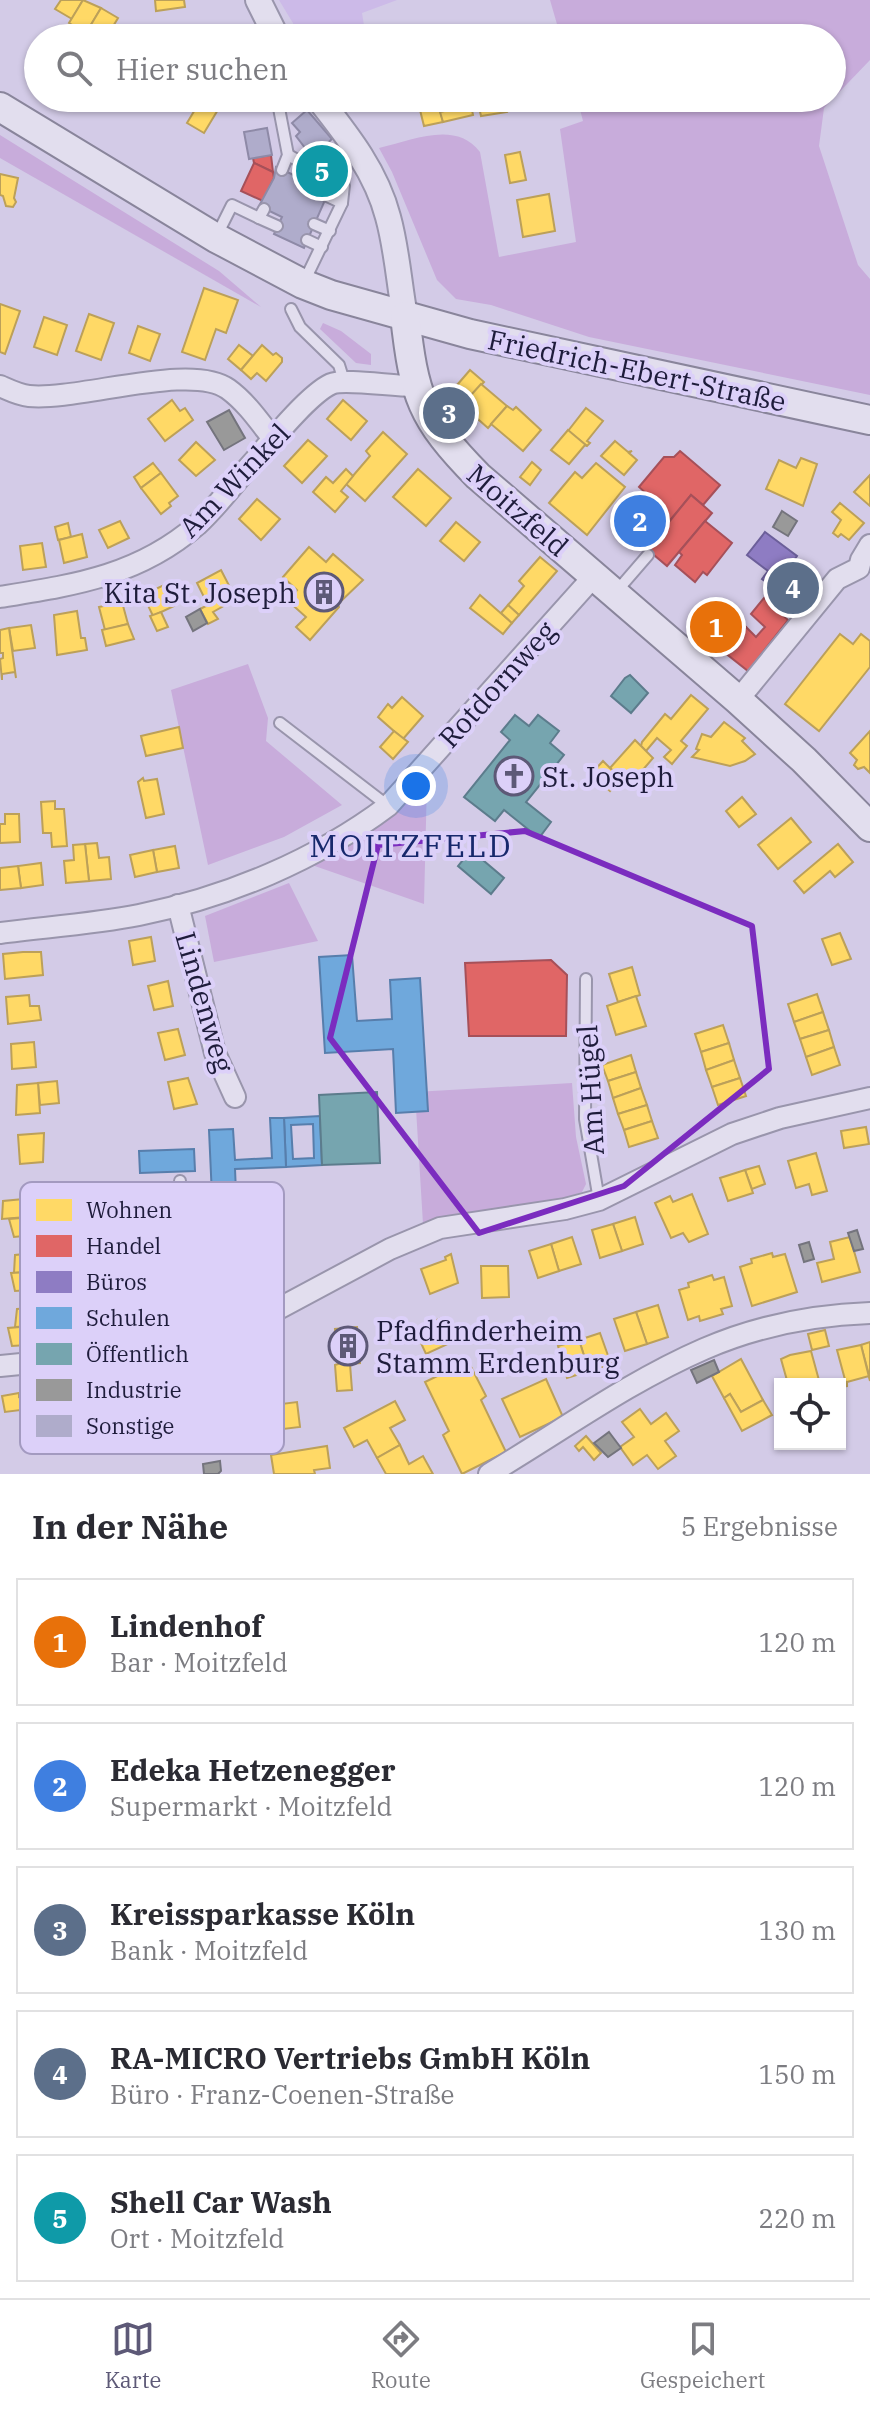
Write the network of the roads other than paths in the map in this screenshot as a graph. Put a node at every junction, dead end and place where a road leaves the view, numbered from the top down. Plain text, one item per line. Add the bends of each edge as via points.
1 (258, 0) edge
2 (270, 24) edge
3 (0, 107) edge
4 (280, 112) edge
5 (328, 112) edge
6 (288, 155) junction
7 (305, 164) dead end
8 (282, 170) dead end
9 (339, 181) dead end
10 (327, 196) dead end
11 (342, 203) junction
12 (314, 224) dead end
13 (277, 226) dead end
14 (330, 231) junction
15 (216, 238) junction
16 (307, 240) dead end
17 (322, 247) junction
18 (297, 296) junction
19 (405, 316) junction
20 (344, 381) junction
21 (0, 386) edge
22 (416, 386) junction
23 (870, 420) edge
24 (273, 439) junction
25 (870, 545) edge
26 (648, 555) dead end
27 (865, 575) edge
28 (604, 585) junction
29 (0, 597) edge
30 (738, 700) junction
31 (280, 723) dead end
32 (388, 806) junction
33 (870, 827) edge
34 (178, 905) junction
35 (0, 933) edge
36 (586, 979) dead end
37 (235, 1097) dead end
38 (870, 1098) edge
39 (599, 1200) junction
40 (284, 1306) edge
41 (870, 1313) edge
42 (20, 1364) edge
43 (0, 1366) edge
44 (489, 1474) edge

1 - 2 street
3 - 15 main road, Friedrich-Ebert-Straße
4 - 6 lane
5 - 19 street, Moitzfeld via 356,149 380,196
6 - 7 lane
6 - 8 lane
9 - 11 lane
10 - 11 lane
11 - 14 lane
12 - 14 lane
13 - 15 lane via 262,214 232,205
14 - 17 lane
15 - 18 main road, Friedrich-Ebert-Straße
16 - 17 lane
17 - 18 lane
18 - 19 main road, Friedrich-Ebert-Straße
18 - 20 lane via 300,327 339,365
19 - 22 main road, Moitzfeld
19 - 23 main road, Friedrich-Ebert-Straße
20 - 22 street
20 - 24 street, Am Winkel via 319,393
21 - 24 street via 26,396 51,396 210,380 227,387
22 - 28 main road, Moitzfeld via 445,443
24 - 29 street, Am Winkel via 197,524 160,551 120,572
25 - 27 street
26 - 28 lane
27 - 30 street via 837,579
28 - 30 main road, Moitzfeld
28 - 32 street, Rotdornweg
30 - 33 main road, Moitzfeld
31 - 32 lane
32 - 34 street, Rotdornweg via 315,853
34 - 35 street, Rotdornweg
34 - 37 street, Lindenweg via 215,1053
36 - 39 lane, Am Hügel via 585,1119
38 - 39 street via 732,1134
39 - 40 street via 440,1228
41 - 44 street via 824,1315 706,1348
42 - 43 street

